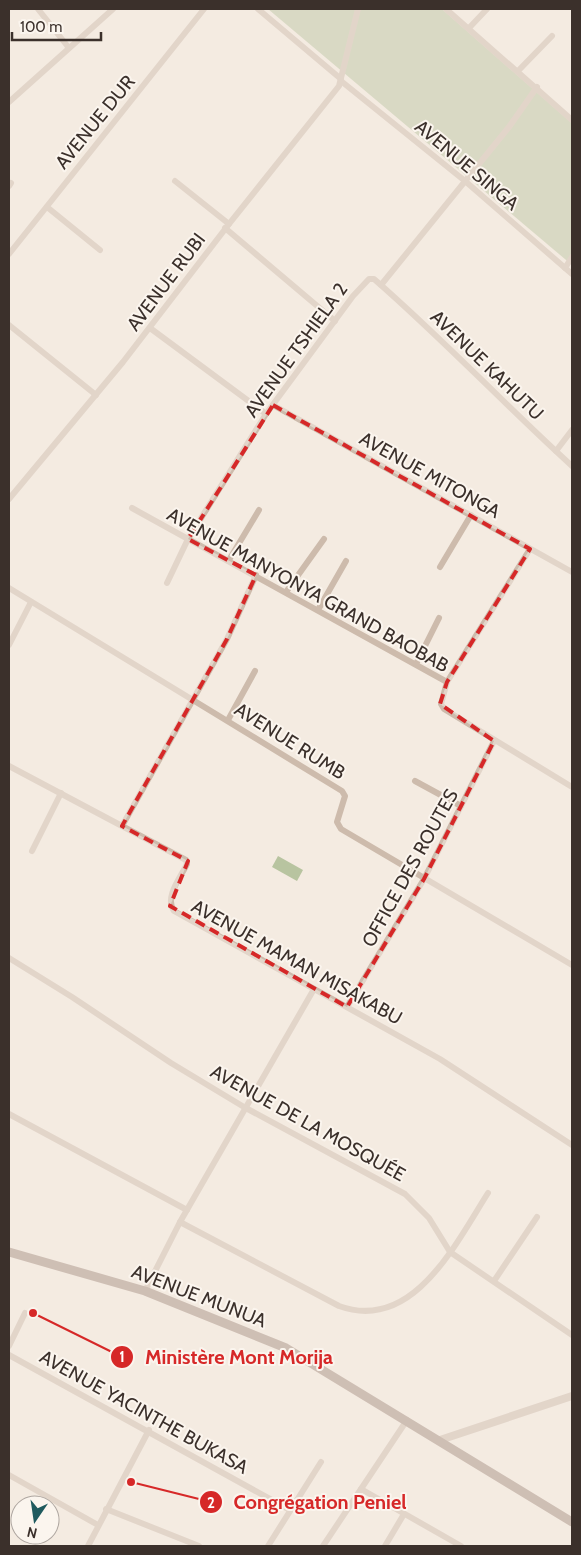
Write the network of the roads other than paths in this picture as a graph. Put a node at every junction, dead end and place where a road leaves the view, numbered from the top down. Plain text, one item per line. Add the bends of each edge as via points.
1 (38, 9) edge
2 (113, 9) edge
3 (204, 9) edge
4 (258, 9) edge
5 (358, 9) edge
6 (446, 9) edge
7 (488, 9) edge
8 (469, 28) junction
9 (552, 36) dead end
10 (70, 48) junction
11 (518, 71) junction
12 (341, 80) junction
13 (537, 87) junction
14 (9, 102) edge
15 (572, 120) edge
16 (175, 181) dead end
17 (465, 181) junction
18 (47, 207) junction
19 (227, 226) junction
20 (100, 250) dead end
21 (9, 254) edge
22 (572, 257) edge
23 (565, 268) junction
24 (572, 274) edge
25 (381, 285) junction
26 (335, 321) junction
27 (9, 325) edge
28 (150, 328) junction
29 (96, 394) junction
30 (273, 405) junction
31 (266, 414) junction
32 (572, 430) edge
33 (556, 451) junction
34 (572, 466) edge
35 (9, 499) edge
36 (132, 508) dead end
37 (259, 510) dead end
38 (471, 515) junction
39 (188, 539) junction
40 (324, 539) dead end
41 (530, 549) junction
42 (229, 560) junction
43 (346, 562) dead end
44 (440, 567) dead end
45 (572, 572) edge
46 (256, 575) junction
47 (167, 583) dead end
48 (9, 588) edge
49 (286, 592) junction
50 (31, 602) junction
51 (318, 610) junction
52 (439, 618) dead end
53 (9, 645) edge
54 (416, 664) junction
55 (255, 671) dead end
56 (447, 682) junction
57 (193, 698) junction
58 (228, 720) junction
59 (494, 741) junction
60 (9, 766) edge
61 (416, 782) dead end
62 (572, 787) edge
63 (61, 793) junction
64 (461, 806) junction
65 (122, 826) junction
66 (32, 851) dead end
67 (424, 879) junction
68 (9, 958) edge
69 (572, 965) edge
70 (314, 989) junction
71 (347, 1007) junction
72 (244, 1107) junction
73 (9, 1114) edge
74 (572, 1146) edge
75 (488, 1193) dead end
76 (187, 1210) junction
77 (537, 1217) dead end
78 (180, 1222) junction
79 (9, 1252) edge
80 (450, 1252) junction
81 (494, 1281) junction
82 (145, 1291) junction
83 (25, 1313) dead end
84 (571, 1332) edge
85 (9, 1346) edge
86 (9, 1355) edge
87 (572, 1396) edge
88 (407, 1420) junction
89 (149, 1430) junction
90 (440, 1440) junction
91 (321, 1462) dead end
92 (9, 1475) edge
93 (361, 1489) junction
94 (106, 1509) junction
95 (290, 1510) junction
96 (404, 1514) junction
97 (572, 1522) edge
98 (98, 1526) junction
99 (88, 1546) edge
100 (199, 1546) edge
101 (268, 1546) edge
102 (323, 1546) edge
103 (385, 1546) edge
104 (461, 1546) edge

1 - 10 street
2 - 10 street
3 - 18 street, AVENUE DUR
4 - 12 street, AVENUE SINGA
5 - 12 street, AVENUE RUBI
6 - 8 street
7 - 8 street
8 - 11 street
9 - 11 street
10 - 14 street
11 - 13 street
12 - 17 street, AVENUE SINGA
12 - 19 street, AVENUE RUBI
13 - 15 street
13 - 17 street
16 - 19 street
17 - 23 street, AVENUE SINGA
17 - 25 street
18 - 20 street
18 - 21 street, AVENUE DUR
19 - 26 street
19 - 28 street, AVENUE RUBI
22 - 23 street
23 - 24 street, AVENUE SINGA
25 - 26 street, AVENUE TSHIELA 2 via 372,278 367,279
25 - 33 street, AVENUE KAHUTU via 438,335
26 - 30 street, AVENUE TSHIELA 2
27 - 29 street
28 - 29 street, AVENUE RUBI
28 - 31 street
29 - 35 street, AVENUE RUBI
30 - 31 street, AVENUE TSHIELA 2
30 - 38 street, AVENUE MITONGA
31 - 39 street, AVENUE TSHIELA 2
32 - 33 street
33 - 34 street, AVENUE KAHUTU
36 - 39 street, AVENUE MANYONYA GRAND BAOBAB
37 - 42 street
38 - 41 street, AVENUE MITONGA
38 - 44 street
39 - 42 street, AVENUE MANYONYA GRAND BAOBAB
39 - 47 street, AVENUE TSHIELA 2
40 - 49 street
41 - 45 street, AVENUE MITONGA
41 - 56 street
42 - 46 street, AVENUE MANYONYA GRAND BAOBAB
43 - 51 street
46 - 49 street, AVENUE MANYONYA GRAND BAOBAB
46 - 57 street via 227,639
48 - 50 street, AVENUE RUMB
49 - 51 street, AVENUE MANYONYA GRAND BAOBAB
50 - 53 street
50 - 57 street, AVENUE RUMB
51 - 54 street, AVENUE MANYONYA GRAND BAOBAB
52 - 54 street
54 - 56 street, AVENUE MANYONYA GRAND BAOBAB
55 - 58 street
56 - 59 street, AVENUE MANYONYA GRAND BAOBAB via 442,706
57 - 58 street, AVENUE RUMB
57 - 65 street
58 - 67 street, AVENUE RUMB via 342,791 345,796 337,819 339,827
59 - 62 street, AVENUE MANYONYA GRAND BAOBAB
59 - 64 street, OFFICE DES ROUTES
60 - 63 street, AVENUE MAMAN MISAKABU
61 - 64 street
63 - 65 street, AVENUE MAMAN MISAKABU
63 - 66 street
64 - 67 street, OFFICE DES ROUTES
65 - 70 street, AVENUE MAMAN MISAKABU via 187,861 170,898 174,911
67 - 69 street, AVENUE RUMB
67 - 71 street, OFFICE DES ROUTES
68 - 72 street, AVENUE DE LA MOSQUÉE
70 - 71 street, AVENUE MAMAN MISAKABU
70 - 72 street
71 - 74 street, AVENUE MAMAN MISAKABU via 440,1059
72 - 76 street
72 - 80 street, AVENUE DE LA MOSQUÉE via 406,1194 429,1218
73 - 76 street
75 - 80 street
76 - 78 street
77 - 81 street
78 - 80 street via 339,1306 361,1311 389,1307 406,1300 421,1288
78 - 82 street
79 - 82 main road, AVENUE MUNUA
80 - 81 street, AVENUE DE LA MOSQUÉE
81 - 84 street, AVENUE DE LA MOSQUÉE
82 - 88 main road, AVENUE MUNUA via 286,1348
83 - 85 street
86 - 89 street, AVENUE YACINTHE BUKASA
87 - 90 street
88 - 90 main road, AVENUE MUNUA
88 - 93 street
89 - 94 street
89 - 95 street, AVENUE YACINTHE BUKASA
90 - 97 main road, AVENUE MUNUA
91 - 95 street
92 - 98 street
93 - 96 street
93 - 102 street
94 - 98 street
94 - 100 street
95 - 101 street
96 - 103 street
96 - 104 street
98 - 99 street

